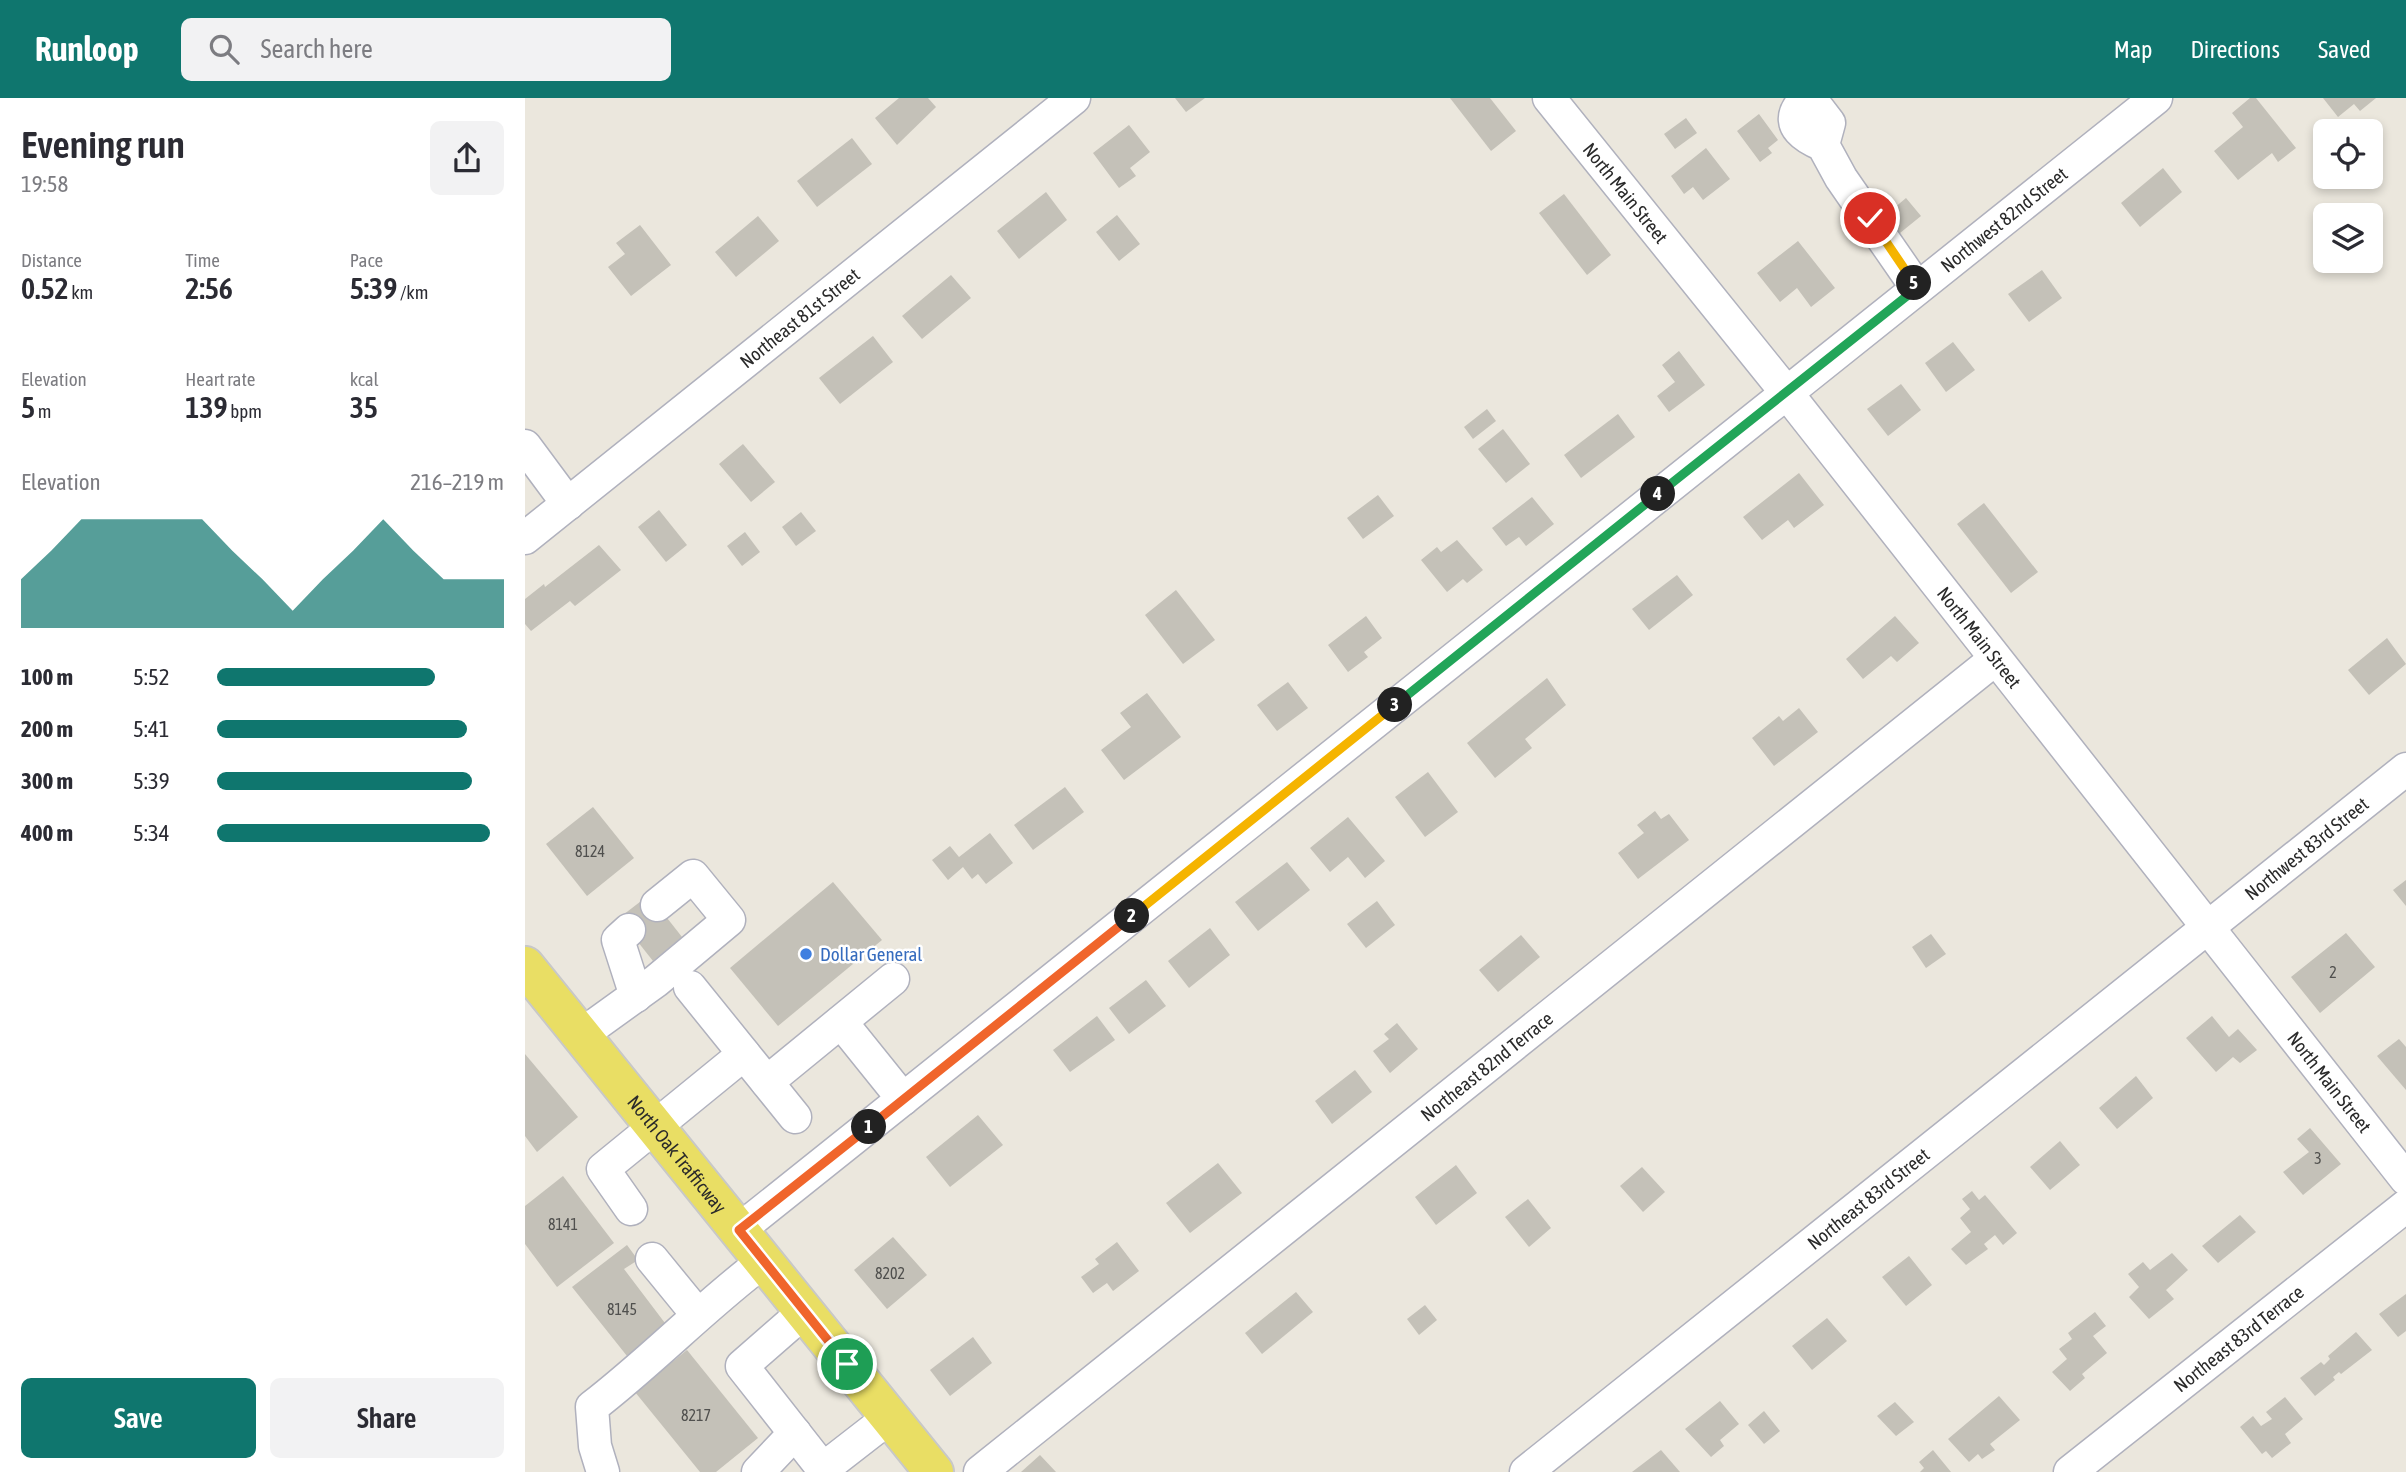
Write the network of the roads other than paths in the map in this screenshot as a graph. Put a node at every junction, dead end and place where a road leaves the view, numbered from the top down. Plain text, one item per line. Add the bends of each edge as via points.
1 (1074, 98) edge
2 (1549, 98) edge
3 (2157, 98) edge
4 (1823, 145) dead end
5 (1917, 288) junction
6 (1786, 392) junction
7 (525, 446) edge
8 (568, 504) junction
9 (525, 538) edge
10 (1994, 660) junction
11 (2406, 769) edge
12 (657, 905) dead end
13 (2208, 926) junction
14 (629, 930) dead end
15 (525, 965) edge
16 (893, 979) dead end
17 (690, 987) dead end
18 (636, 996) junction
19 (841, 1022) junction
20 (581, 1035) junction
21 (744, 1054) junction
22 (767, 1082) junction
23 (903, 1099) junction
24 (795, 1117) dead end
25 (654, 1125) junction
26 (2406, 1179) edge
27 (2406, 1206) edge
28 (631, 1209) dead end
29 (739, 1230) junction
30 (652, 1259) dead end
31 (764, 1261) junction
32 (805, 1311) junction
33 (697, 1314) junction
34 (890, 1417) junction
35 (795, 1433) junction
36 (603, 1472) edge
37 (758, 1472) edge
38 (934, 1472) edge
39 (980, 1472) edge
40 (1527, 1472) edge
41 (2070, 1472) edge

1 - 8 street, Northeast 81st Street
2 - 6 street, North Main Street
3 - 5 street, Northwest 82nd Street
4 - 5 street
5 - 6 street, Northwest 82nd Street
6 - 10 street, North Main Street
6 - 23 street, Northwest 82nd Street
7 - 8 street
8 - 9 street, Northeast 81st Street
10 - 13 street, North Main Street
10 - 39 street, Northeast 82nd Terrace
11 - 13 street, Northwest 83rd Street
12 - 18 street via 693,876 729,920
13 - 26 street, North Main Street
13 - 40 street, Northeast 83rd Street
14 - 18 street via 618,940
15 - 20 main road, North Oak Trafficway
16 - 19 street
17 - 21 street
18 - 20 street
19 - 22 street
19 - 23 street
20 - 25 main road, North Oak Trafficway
21 - 22 street
21 - 25 street
22 - 24 street
23 - 29 street, Northwest 82nd Street
25 - 28 street via 603,1169
25 - 29 main road, North Oak Trafficway
27 - 41 street, Northeast 83rd Terrace
29 - 31 main road, North Oak Trafficway
30 - 33 street
31 - 32 main road, North Oak Trafficway
31 - 33 street
32 - 34 main road, North Oak Trafficway
32 - 35 street via 742,1366
33 - 36 street via 592,1407
34 - 35 street via 823,1469
34 - 38 main road, North Oak Trafficway
35 - 37 street

